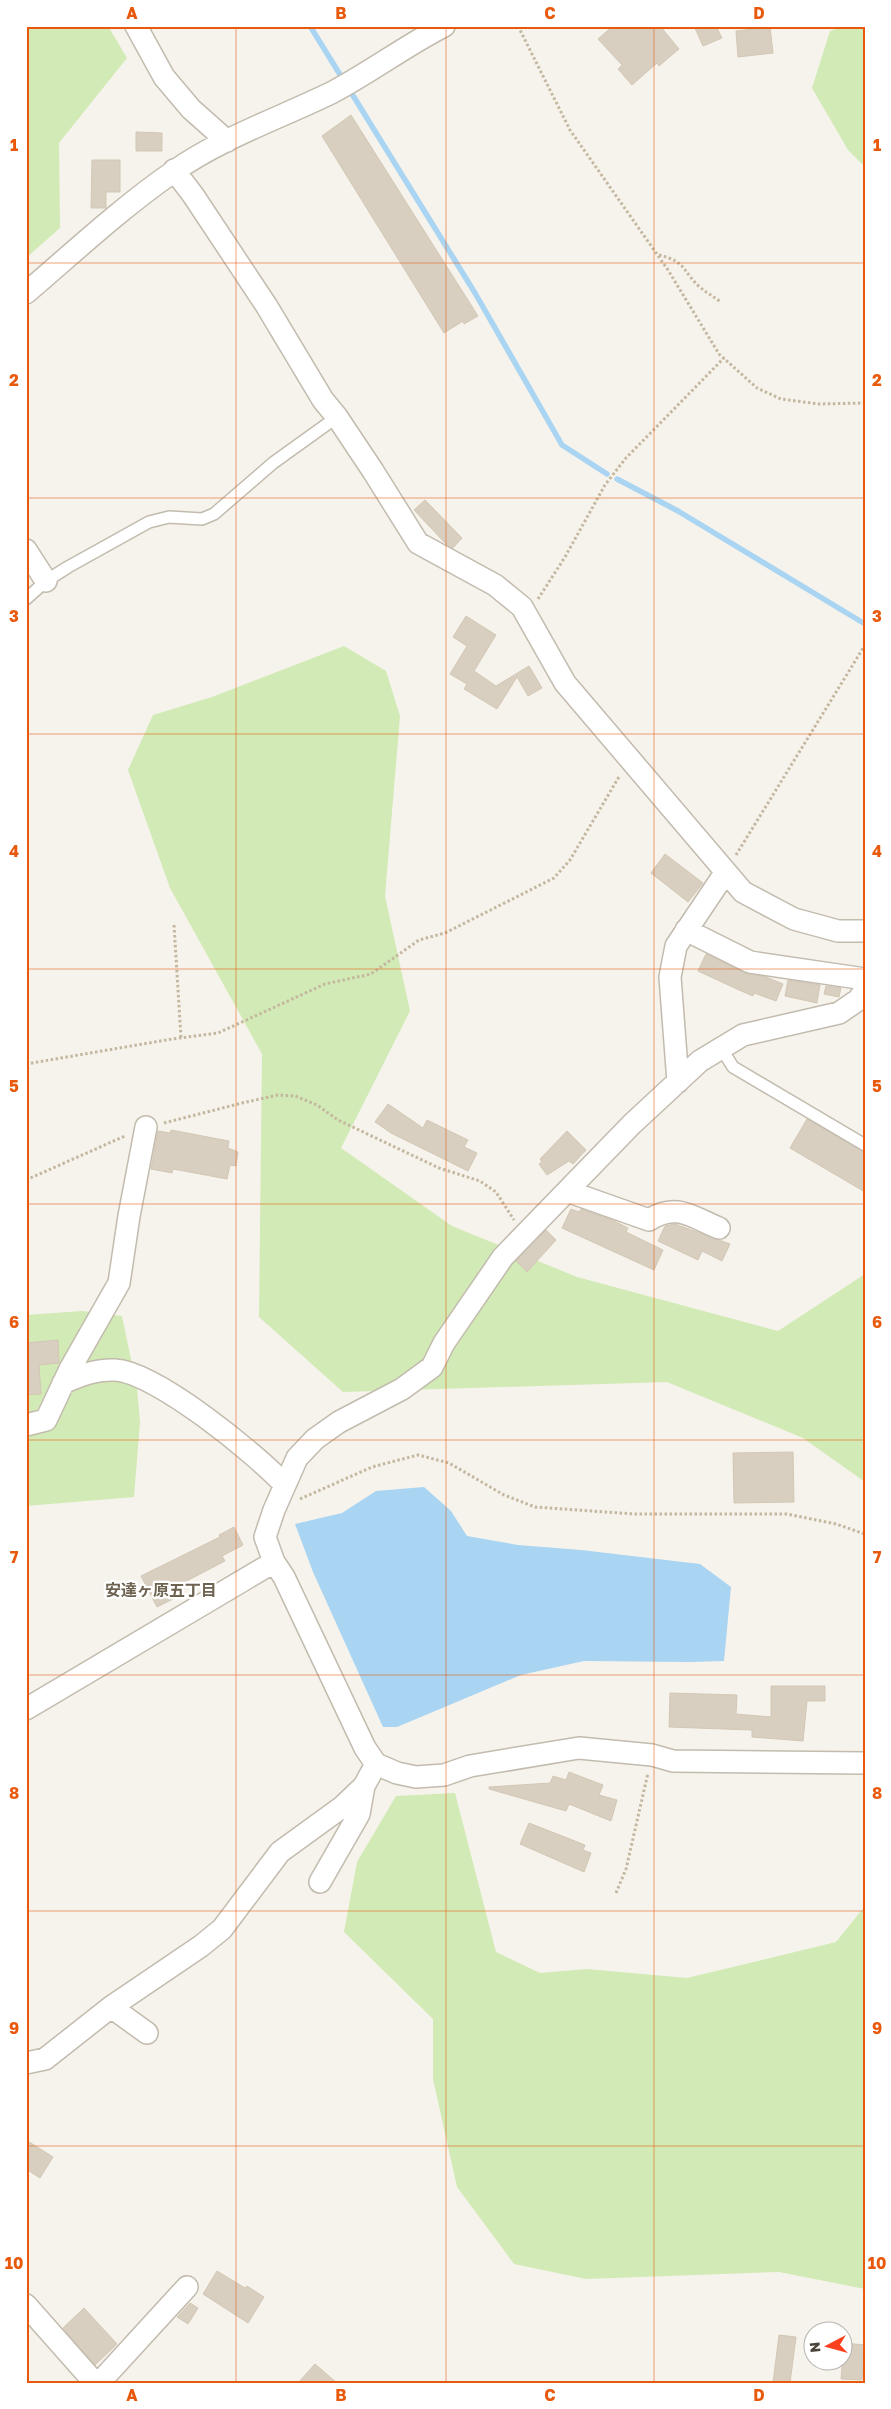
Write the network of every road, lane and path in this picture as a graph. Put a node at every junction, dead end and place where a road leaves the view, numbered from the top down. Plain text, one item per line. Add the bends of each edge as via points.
1 (136, 26) edge
2 (444, 26) edge
3 (518, 26) edge
4 (228, 141) junction
5 (174, 170) junction
6 (658, 255) junction
7 (26, 293) edge
8 (721, 302) dead end
9 (724, 358) junction
10 (865, 403) edge
11 (337, 417) junction
12 (26, 550) edge
13 (46, 581) junction
14 (26, 599) edge
15 (527, 616) junction
16 (865, 645) edge
17 (629, 759) junction
18 (725, 873) junction
19 (174, 925) dead end
20 (686, 930) junction
21 (865, 931) edge
22 (865, 979) edge
23 (865, 990) edge
24 (181, 1038) junction
25 (721, 1048) junction
26 (26, 1064) edge
27 (678, 1082) junction
28 (146, 1127) junction
29 (865, 1145) edge
30 (26, 1180) edge
31 (567, 1191) junction
32 (719, 1228) dead end
33 (524, 1235) junction
34 (63, 1383) junction
35 (26, 1426) edge
36 (285, 1485) junction
37 (274, 1510) junction
38 (865, 1534) edge
39 (274, 1562) junction
40 (26, 1709) edge
41 (652, 1755) junction
42 (865, 1763) edge
43 (376, 1764) junction
44 (364, 1786) junction
45 (320, 1882) dead end
46 (616, 1893) dead end
47 (111, 2007) junction
48 (147, 2033) dead end
49 (26, 2063) edge
50 (187, 2287) dead end
51 (26, 2305) edge
52 (96, 2383) edge
53 (99, 2383) edge

1 - 4 street via 164,78 191,109
2 - 4 street via 334,91
3 - 6 path via 570,130
4 - 5 street
5 - 7 street
5 - 11 street
6 - 8 path via 684,266 700,287
6 - 9 path
9 - 10 path via 756,388 781,400 819,404
9 - 15 path via 605,485
11 - 13 lane via 273,463 214,514 202,519 169,517 149,522
11 - 15 street via 418,543 495,585 522,607
12 - 13 street
13 - 14 lane
15 - 17 street via 565,683
16 - 18 path
17 - 18 street
17 - 24 path via 570,860 554,878 446,933 419,940 371,974 325,984 218,1033
18 - 20 street
18 - 21 street via 743,892 794,919 838,931
19 - 24 path
20 - 22 street via 750,962
20 - 27 street via 676,946 670,977
23 - 25 street via 858,1000 839,1012 743,1035
24 - 26 path
25 - 27 street
25 - 29 lane via 733,1066
27 - 31 street
28 - 30 path
28 - 33 path via 251,1101 295,1096 439,1168 480,1181 496,1192
28 - 34 street via 119,1284
31 - 32 street via 649,1220 661,1212 674,1210
31 - 33 street
33 - 36 street via 503,1257 444,1343 432,1367 402,1389 314,1438 297,1458
34 - 35 street via 46,1420
34 - 36 street via 88,1373 116,1370 145,1379 160,1386 239,1444
36 - 37 street
37 - 38 path via 372,1467 418,1455 449,1463 504,1495 535,1507 634,1514 787,1514
37 - 39 street via 265,1538
39 - 40 street
39 - 43 street via 365,1748
41 - 42 street via 673,1762
41 - 43 street via 578,1748 470,1766 444,1775 416,1777
41 - 46 path via 626,1869
43 - 44 street
44 - 45 street via 359,1814
44 - 47 street via 342,1807 280,1852 222,1929
47 - 48 street
47 - 49 street via 45,2059
50 - 53 street
51 - 52 street

